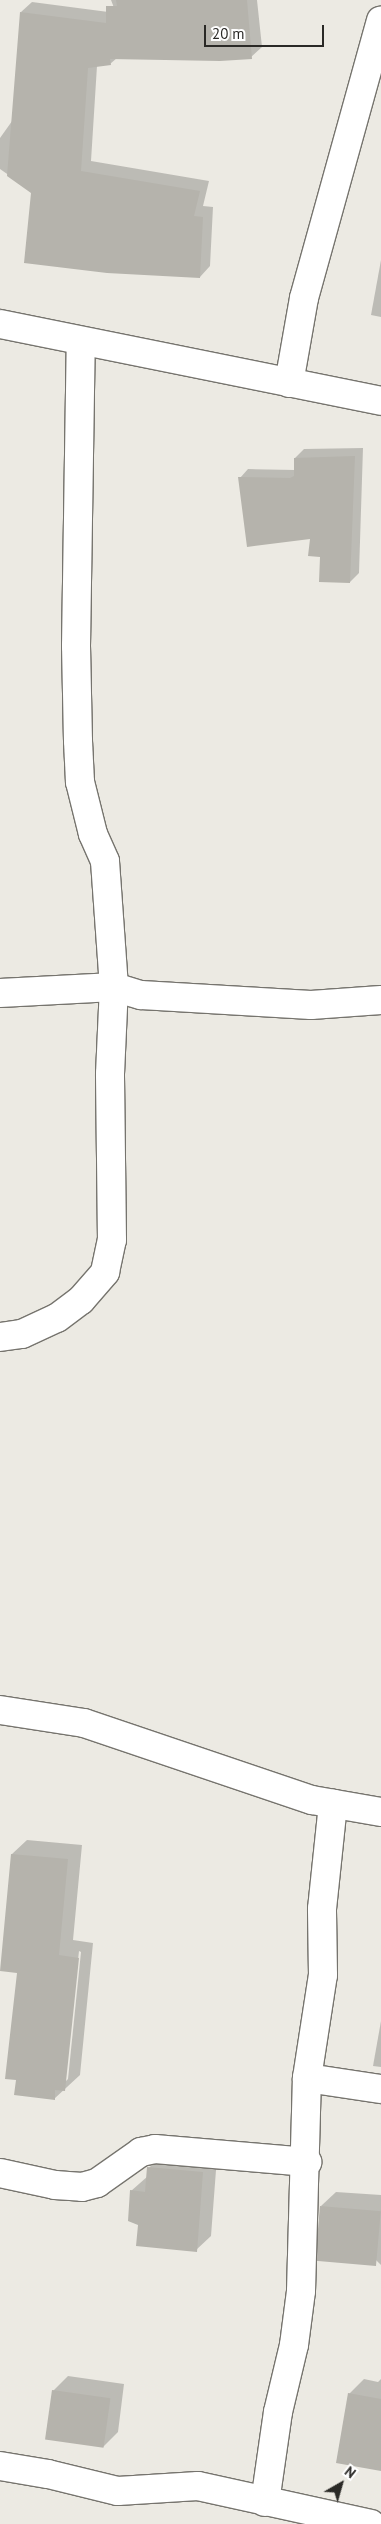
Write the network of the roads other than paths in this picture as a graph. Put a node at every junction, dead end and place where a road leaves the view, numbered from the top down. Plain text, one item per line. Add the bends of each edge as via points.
1 (381, 21) edge
2 (370, 94) edge
3 (0, 324) edge
4 (81, 343) junction
5 (289, 383) junction
6 (381, 401) edge
7 (114, 987) junction
8 (0, 993) edge
9 (381, 1000) edge
10 (0, 1338) edge
11 (0, 1710) edge
12 (333, 1804) junction
13 (381, 1812) edge
14 (307, 2078) junction
15 (381, 2089) edge
16 (307, 2162) junction
17 (0, 2173) edge
18 (0, 2466) edge
19 (265, 2502) junction
20 (371, 2524) edge

1 - 2 street
2 - 5 street via 304,298
3 - 4 street
4 - 5 street
4 - 7 street via 76,646 78,750 80,782 93,834 105,861
5 - 6 street
7 - 8 street
7 - 9 street via 141,995 311,1005
7 - 10 street via 110,1074 112,1240 106,1272 81,1300 56,1318 22,1334
11 - 12 street via 84,1723 273,1788
12 - 13 street
12 - 14 street via 322,1909 322,1982
14 - 15 street
14 - 16 street
16 - 17 street via 155,2150 141,2152 98,2182 82,2187 55,2186
16 - 19 street via 301,2291
18 - 19 street via 118,2491 198,2486
19 - 20 street

